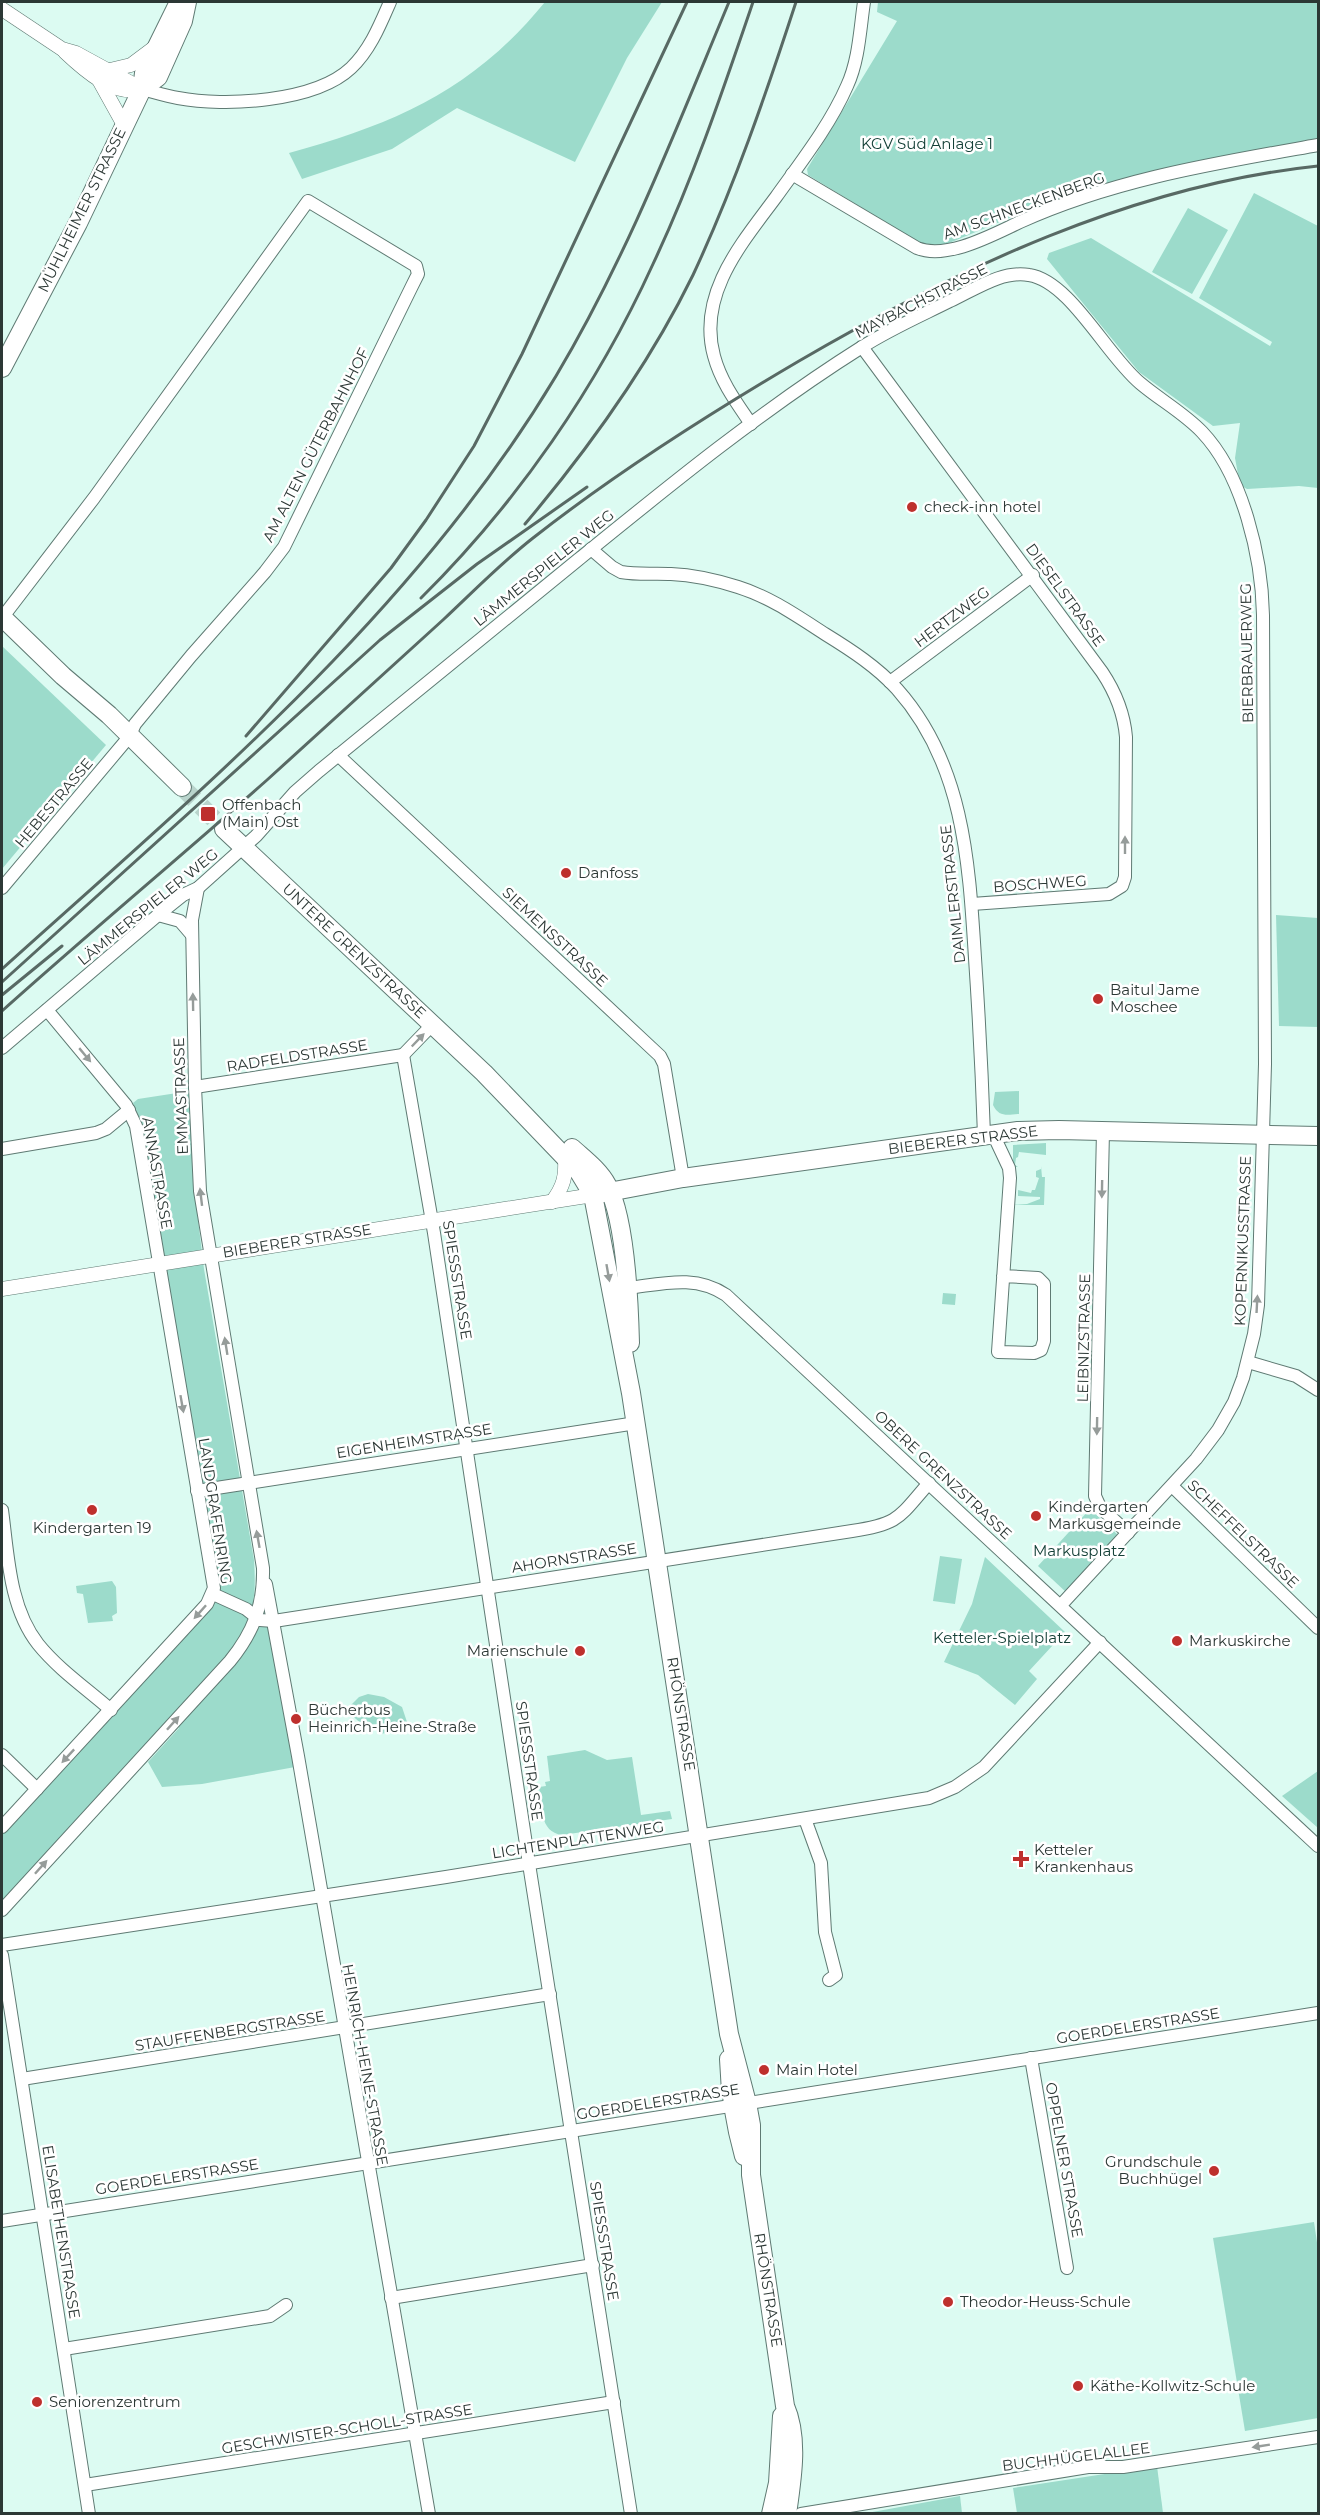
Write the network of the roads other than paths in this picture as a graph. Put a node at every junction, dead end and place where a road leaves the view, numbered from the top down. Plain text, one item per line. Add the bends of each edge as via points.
1 (179, 2) edge
2 (187, 2) edge
3 (390, 2) edge
4 (864, 2) edge
5 (2, 9) edge
6 (156, 47) junction
7 (62, 49) junction
8 (110, 70) junction
9 (98, 78) junction
10 (142, 89) junction
11 (121, 132) junction
12 (1318, 144) edge
13 (792, 174) junction
14 (1019, 274) joint
15 (20, 330) junction
16 (862, 347) junction
17 (2, 350) edge
18 (2, 368) edge
19 (751, 424) junction
20 (591, 549) junction
21 (1033, 575) junction
22 (2, 617) edge
23 (890, 682) junction
24 (129, 737) junction
25 (338, 755) junction
26 (182, 788) tunnel mouth
27 (224, 829) tunnel mouth
28 (243, 847) junction
29 (2, 888) edge
30 (198, 888) junction
31 (1109, 894) joint
32 (972, 904) junction
33 (158, 915) junction
34 (192, 936) junction
35 (47, 1010) junction
36 (433, 1024) junction
37 (2, 1048) edge
38 (403, 1055) junction
39 (484, 1073) junction
40 (195, 1087) junction
41 (129, 1110) junction
42 (1103, 1131) junction
43 (1262, 1134) junction
44 (988, 1135) junction
45 (1318, 1136) edge
46 (2, 1149) edge
47 (565, 1157) junction
48 (683, 1178) junction
49 (602, 1193) junction
50 (552, 1202) junction
51 (432, 1220) junction
52 (211, 1255) junction
53 (158, 1263) junction
54 (1003, 1276) junction
55 (628, 1288) junction
56 (2, 1289) edge
57 (1248, 1362) junction
58 (1318, 1390) edge
59 (632, 1393) junction
60 (636, 1423) junction
61 (468, 1448) junction
62 (248, 1483) junction
63 (929, 1483) junction
64 (1172, 1486) junction
65 (197, 1491) junction
66 (2, 1510) edge
67 (1128, 1533) junction
68 (657, 1561) junction
69 (6, 1572) edge
70 (263, 1576) junction
71 (488, 1587) junction
72 (213, 1594) junction
73 (1061, 1605) junction
74 (257, 1618) junction
75 (273, 1621) junction
76 (1318, 1628) edge
77 (1100, 1642) junction
78 (111, 1710) junction
79 (2, 1755) edge
80 (37, 1788) junction
81 (805, 1819) junction
82 (2, 1827) edge
83 (699, 1835) junction
84 (1318, 1846) edge
85 (529, 1864) junction
86 (321, 1896) junction
87 (2, 1911) edge
88 (2, 1945) edge
89 (2, 1955) edge
90 (829, 1980) dead end
91 (550, 1994) junction
92 (1318, 2013) edge
93 (344, 2028) junction
94 (1031, 2058) junction
95 (22, 2079) junction
96 (740, 2104) junction
97 (571, 2131) junction
98 (367, 2162) junction
99 (43, 2214) junction
100 (2, 2221) edge
101 (593, 2265) junction
102 (1067, 2268) dead end
103 (391, 2298) junction
104 (286, 2305) dead end
105 (64, 2349) junction
106 (614, 2402) junction
107 (785, 2406) junction
108 (415, 2434) junction
109 (1318, 2437) edge
110 (85, 2485) junction
111 (819, 2512) edge
112 (89, 2514) edge
113 (429, 2514) edge
114 (631, 2514) edge
115 (771, 2514) edge
116 (787, 2514) edge
117 (801, 2514) edge

1 - 6 main road, MÜHLHEIMER STRASSE
2 - 10 main road, MÜHLHEIMER STRASSE via 183,21 158,77
3 - 10 street via 357,62 339,78 315,89 260,99 214,101
4 - 13 street via 847,87
5 - 7 street
6 - 8 street via 131,65
6 - 10 main road, MÜHLHEIMER STRASSE via 144,73
7 - 8 street
7 - 9 street
8 - 10 street
9 - 10 street via 122,91
9 - 11 street
10 - 11 main road, MÜHLHEIMER STRASSE
11 - 15 main road, MÜHLHEIMER STRASSE via 52,276
12 - 13 street, AM SCHNECKENBERG via 1143,179 1069,202 937,253 917,248
13 - 19 street via 730,261 712,309 711,338 718,369
14 - 16 street, MAYBACHSTRASSE via 986,284
14 - 43 street, BIERBRAUERWEG via 1045,279 1061,292 1132,377 1203,433 1230,474 1250,532 1263,606
15 - 17 main road, MÜHLHEIMER STRASSE
15 - 18 main road, MÜHLHEIMER STRASSE
16 - 19 street, MAYBACHSTRASSE
16 - 21 street, DIESELSTRASSE
19 - 20 street, LÄMMERSPIELER WEG
20 - 23 street, DAIMLERSTRASSE via 621,572 694,576 760,595 842,645
20 - 25 street, LÄMMERSPIELER WEG
21 - 23 street, HERTZWEG
31 -> 21 street, DIESELSTRASSE via 1119,890 1125,877 1123,716 1102,672
22 - 24 main road
22 - 24 street, AM ALTEN GÜTERBAHNHOF via 94,498 308,201 416,266 418,274 284,547 141,716
23 - 32 street, DAIMLERSTRASSE via 919,720 948,777 964,835
24 - 26 main road
24 - 29 street, HEBESTRASSE
25 - 28 street, LÄMMERSPIELER WEG
25 - 48 street, SIEMENSSTRASSE via 660,1056
27 - 28 main road, UNTERE GRENZSTRASSE
28 - 30 street, LÄMMERSPIELER WEG
28 - 36 main road, UNTERE GRENZSTRASSE
30 - 33 street, LÄMMERSPIELER WEG
30 - 34 street, EMMASTRASSE via 192,910
31 - 32 street, BOSCHWEG
32 - 44 street, DAIMLERSTRASSE
33 - 34 street via 180,921
33 - 35 street, LÄMMERSPIELER WEG
40 -> 34 street, EMMASTRASSE
35 - 37 street, LÄMMERSPIELER WEG
35 -> 41 street, ANNASTRASSE
38 -> 36 street
36 - 39 main road, UNTERE GRENZSTRASSE
38 - 40 street, RADFELDSTRASSE
38 - 51 street, SPIESSSTRASSE
39 - 47 main road, UNTERE GRENZSTRASSE
39 - 49 main road, UNTERE GRENZSTRASSE via 604,1179
52 -> 40 street, EMMASTRASSE via 199,1177
41 - 46 street via 99,1132
41 - 53 street, ANNASTRASSE via 136,1125
42 - 43 main road, BIEBERER STRASSE
42 - 44 main road, BIEBERER STRASSE via 1039,1130
42 -> 67 street, LEIBNIZSTRASSE via 1095,1496 1100,1507
43 - 45 main road, BIEBERER STRASSE
57 -> 43 street, KOPERNIKUSSTRASSE via 1258,1305
44 - 48 main road, BIEBERER STRASSE
44 - 54 street via 1009,1168
47 - 49 main road, UNTERE GRENZSTRASSE
47 - 50 street via 565,1180
48 - 49 main road, BIEBERER STRASSE
49 - 50 street, BIEBERER STRASSE
49 - 55 main road, RHÖNSTRASSE via 616,1206
49 -> 59 main road, RHÖNSTRASSE
50 - 51 street, BIEBERER STRASSE
51 - 52 street, BIEBERER STRASSE
51 - 61 street, SPIESSSTRASSE
52 - 53 street, BIEBERER STRASSE
62 -> 52 street
53 - 56 street, BIEBERER STRASSE
53 -> 65 street, LANDGRAFENRING
54 - 54 street via 998,1352 1041,1350 1044,1284 1038,1278
55 - 59 main road, RHÖNSTRASSE
55 - 63 street, OBERE GRENZSTRASSE via 686,1281 720,1292
57 - 58 street via 1296,1376
57 - 64 street, KOPERNIKUSSTRASSE via 1238,1394 1222,1424
59 - 60 main road, RHÖNSTRASSE
60 - 61 street, EIGENHEIMSTRASSE
60 - 68 main road, RHÖNSTRASSE
61 - 62 street, EIGENHEIMSTRASSE
61 - 71 street, SPIESSSTRASSE
62 - 65 street, EIGENHEIMSTRASSE
70 -> 62 street
63 - 68 street, AHORNSTRASSE via 897,1518 882,1527
63 - 73 street, OBERE GRENZSTRASSE
64 - 67 street, KOPERNIKUSSTRASSE
64 - 76 street, SCHEFFELSTRASSE
65 - 72 street, LANDGRAFENRING
66 - 69 street
67 - 73 street, KOPERNIKUSSTRASSE
68 - 71 street, AHORNSTRASSE
68 - 83 main road, RHÖNSTRASSE
69 - 78 street via 38,1643
70 - 74 street
70 - 75 street
71 - 75 street, AHORNSTRASSE
71 - 85 street, SPIESSSTRASSE
72 - 74 street, AHORNSTRASSE
72 -> 78 street, LANDGRAFENRING
73 - 77 street, OBERE GRENZSTRASSE
74 - 75 street, AHORNSTRASSE
87 -> 74 street via 230,1661
75 - 86 street, HEINRICH-HEINE-STRASSE
77 - 81 street, LICHTENPLATTENWEG via 993,1758 961,1784 929,1798
77 - 84 street, OBERE GRENZSTRASSE
78 -> 80 street, LANDGRAFENRING
79 - 80 street
80 - 82 street, LANDGRAFENRING
81 - 83 street, LICHTENPLATTENWEG
81 - 90 street via 823,1872 825,1932 836,1974
83 - 85 street, LICHTENPLATTENWEG
83 - 96 main road, RHÖNSTRASSE
85 - 86 street, LICHTENPLATTENWEG
85 - 91 street, SPIESSSTRASSE
86 - 88 street, LICHTENPLATTENWEG
86 - 93 street, HEINRICH-HEINE-STRASSE
89 - 95 street, ELISABETHENSTRASSE
91 - 93 street, STAUFFENBERGSTRASSE
91 - 97 street, SPIESSSTRASSE
92 - 94 street, GOERDELERSTRASSE
93 - 95 street, STAUFFENBERGSTRASSE
93 - 98 street, HEINRICH-HEINE-STRASSE
94 - 96 street, GOERDELERSTRASSE
94 - 102 street, OPPELNER STRASSE
95 - 99 street, ELISABETHENSTRASSE
96 - 97 street, GOERDELERSTRASSE
96 - 107 main road, RHÖNSTRASSE via 734,2121 751,2175
97 - 98 street, GOERDELERSTRASSE
97 - 101 street, SPIESSSTRASSE
98 - 99 street, GOERDELERSTRASSE
98 - 103 street, HEINRICH-HEINE-STRASSE
99 - 100 street, GOERDELERSTRASSE
99 - 105 street, ELISABETHENSTRASSE
101 - 103 street
101 - 106 street, SPIESSSTRASSE
103 - 108 street, HEINRICH-HEINE-STRASSE
104 - 105 street via 270,2316
105 - 110 street, ELISABETHENSTRASSE
106 - 108 street, GESCHWISTER-SCHOLL-STRASSE
106 - 114 street, SPIESSSTRASSE
107 - 115 main road, RHÖNSTRASSE
107 - 116 main road, RHÖNSTRASSE via 791,2419 793,2460
108 - 110 street, GESCHWISTER-SCHOLL-STRASSE
108 - 113 street, HEINRICH-HEINE-STRASSE
109 -> 111 street, BUCHHÜGELALLEE via 1123,2467 1088,2468
110 - 112 street, ELISABETHENSTRASSE
111 - 117 street, BUCHHÜGELALLEE

